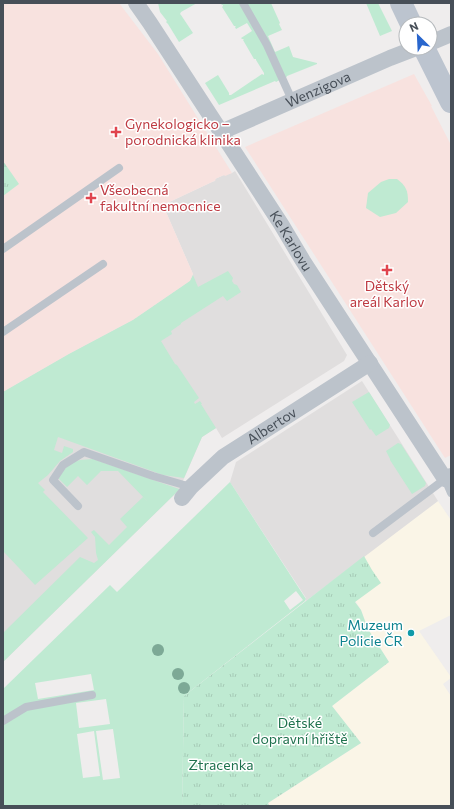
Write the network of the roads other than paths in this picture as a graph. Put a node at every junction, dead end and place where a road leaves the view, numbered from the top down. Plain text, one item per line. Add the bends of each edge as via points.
1 (243, 3) edge
2 (401, 3) edge
3 (140, 6) edge
4 (408, 16) edge
5 (451, 34) edge
6 (438, 40) edge
7 (398, 55) edge
8 (428, 56) edge
9 (292, 100) junction
10 (451, 102) edge
11 (221, 132) junction
12 (119, 168) dead end
13 (3, 249) edge
14 (103, 264) dead end
15 (3, 332) edge
16 (370, 363) junction
17 (449, 482) edge
18 (187, 492) joint
19 (78, 506) dead end
20 (373, 533) dead end
21 (92, 695) dead end
22 (3, 721) edge

1 - 9 lane via 267,45
2 - 4 main road
3 - 11 street, Ke Karlovu
5 - 6 street
7 - 9 street, Wenzigova
8 - 10 main road
9 - 11 street, Wenzigova
11 - 16 street, Ke Karlovu
12 - 13 lane
14 - 15 lane
16 - 17 street, Ke Karlovu
16 - 18 street, Albertov via 223,457
17 - 20 lane
18 - 19 lane via 153,476 84,452 63,464 53,480
21 - 22 lane via 26,707

